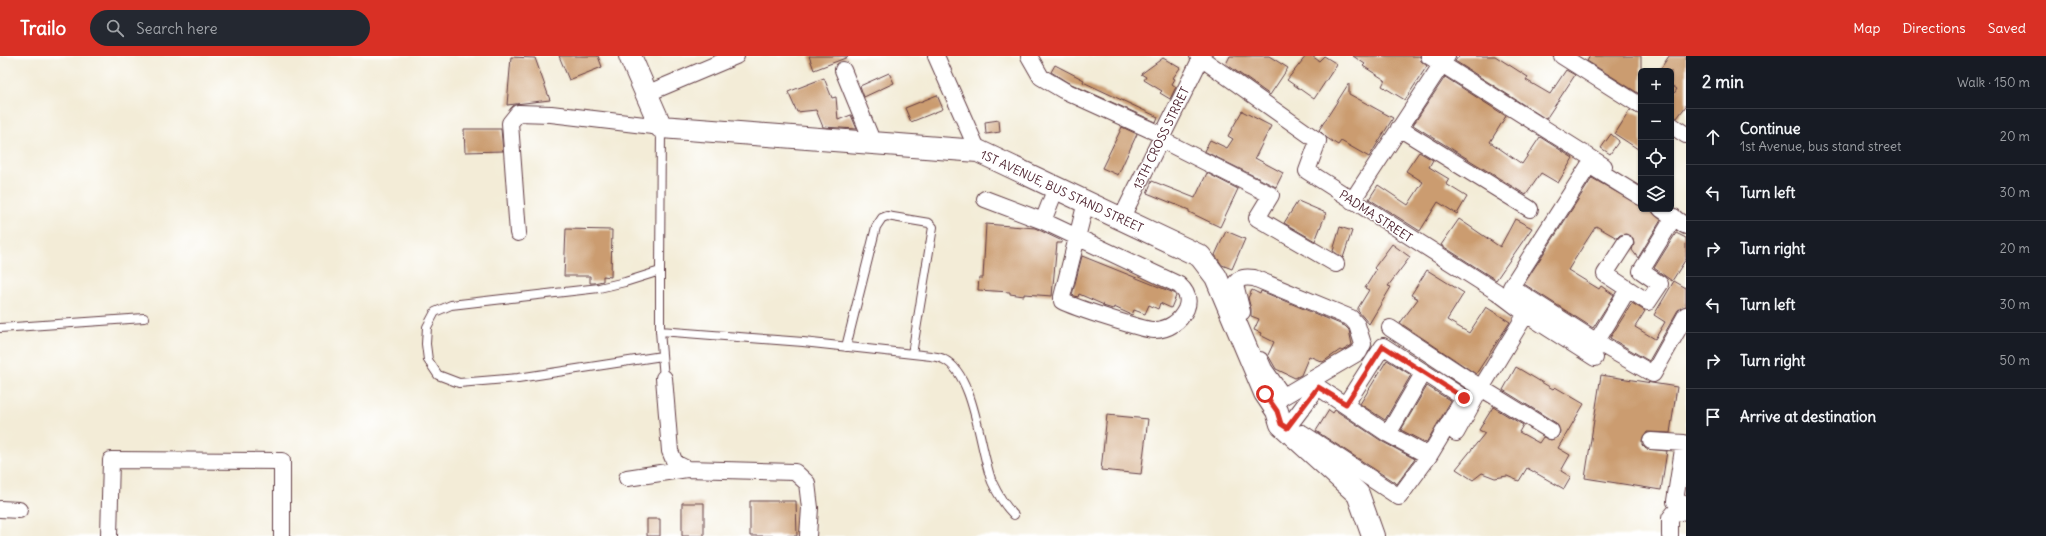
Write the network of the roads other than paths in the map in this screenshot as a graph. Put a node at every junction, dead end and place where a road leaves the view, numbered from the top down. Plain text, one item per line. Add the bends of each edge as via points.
1 (630, 56) edge
2 (736, 56) edge
3 (936, 56) edge
4 (1028, 56) edge
5 (1562, 56) edge
6 (1199, 57) edge
7 (1439, 59) edge
8 (843, 70) dead end
9 (646, 94) junction
10 (1638, 104) edge
11 (661, 126) junction
12 (1674, 127) edge
13 (1399, 128) junction
14 (1686, 135) edge
15 (1161, 137) junction
16 (873, 143) junction
17 (978, 152) junction
18 (1638, 187) edge
19 (1056, 188) junction
20 (1638, 194) edge
21 (985, 199) dead end
22 (1352, 201) junction
23 (1086, 202) junction
24 (1530, 209) dead end
25 (1678, 215) edge
26 (1121, 219) junction
27 (1043, 221) junction
28 (518, 233) dead end
29 (1077, 236) junction
30 (1625, 243) dead end
31 (1336, 264) dead end
32 (660, 271) junction
33 (1628, 289) junction
34 (1237, 314) junction
35 (1526, 314) junction
36 (1686, 315) edge
37 (144, 318) dead end
38 (0, 328) edge
39 (1390, 328) dead end
40 (660, 331) junction
41 (846, 347) junction
42 (1594, 352) junction
43 (912, 354) junction
44 (662, 356) junction
45 (1424, 372) junction
46 (664, 378) joint
47 (1481, 388) junction
48 (1278, 400) junction
49 (1346, 404) junction
50 (1288, 426) junction
51 (1551, 431) dead end
52 (1456, 433) dead end
53 (1388, 434) junction
54 (1685, 439) edge
55 (1651, 441) dead end
56 (1429, 456) junction
57 (687, 469) junction
58 (627, 478) dead end
59 (1686, 504) edge
60 (0, 509) edge
61 (19, 510) dead end
62 (1686, 511) edge
63 (1014, 515) dead end
64 (110, 536) edge
65 (282, 536) edge
66 (808, 536) edge
67 (1373, 536) edge
68 (1670, 536) edge

1 - 9 street
2 - 9 street
3 - 17 street
4 - 15 street via 1041,77
5 - 10 street
6 - 15 street, 13TH CROSS STRRET
6 - 22 street, PADMA STREET via 1318,141 1307,171
7 - 13 street
7 - 18 street
8 - 16 street
9 - 11 street
11 - 16 street, 1ST AVENUE, BUS STAND STREET
11 - 28 street via 518,113 510,123
11 - 32 lane
12 - 14 street
13 - 22 street
13 - 24 street
15 - 26 street, 13TH CROSS STRRET
15 - 31 street via 1271,195 1257,218
16 - 17 street, 1ST AVENUE, BUS STAND STREET
17 - 19 street, 1ST AVENUE, BUS STAND STREET
19 - 23 street, 1ST AVENUE, BUS STAND STREET
19 - 27 street
20 - 42 street via 1589,165 1511,287
21 - 27 street
22 - 35 street, PADMA STREET via 1497,292
23 - 26 street, 1ST AVENUE, BUS STAND STREET
23 - 29 street
25 - 33 street via 1641,271 1660,284 1648,302
26 - 34 street, 1ST AVENUE, BUS STAND STREET via 1200,256 1216,277
27 - 29 street
29 - 29 street via 1062,301 1149,330 1167,327 1184,314 1188,304 1186,291 1179,285
30 - 33 street via 1605,274
32 - 40 lane
32 - 44 lane via 599,288 451,305 435,312 427,327 426,344 428,360 438,375 459,383 518,378
33 - 42 street
34 - 48 street, 1ST AVENUE, BUS STAND STREET via 1265,394
34 - 48 street via 1235,284 1245,277 1254,278 1351,318 1357,326 1363,344 1358,352
35 - 42 street, PADMA STREET
35 - 47 street
36 - 42 street via 1653,374
37 - 38 lane
39 - 47 street
40 - 41 lane
40 - 44 lane
41 - 43 lane
41 - 43 lane via 876,226 887,216 929,223 933,227
43 - 63 lane via 944,359 960,375 976,417 992,481 1002,502
44 - 46 lane
45 - 49 street via 1383,346
45 - 53 street
45 - 56 street via 1464,398
46 - 57 street via 670,452 675,463
47 - 51 street
47 - 52 street
48 - 50 street, 1ST AVENUE, BUS STAND STREET via 1277,411 1281,424
49 - 50 street via 1318,387
49 - 53 street
50 - 56 street via 1399,497
50 - 67 street, 1ST AVENUE, BUS STAND STREET via 1358,494
53 - 56 street
54 - 55 street
54 - 59 street via 1675,500
57 - 58 street
57 - 66 street via 795,472 807,483 810,508
60 - 61 street
62 - 68 street via 1674,513 1670,518
64 - 65 street via 111,460 282,462

